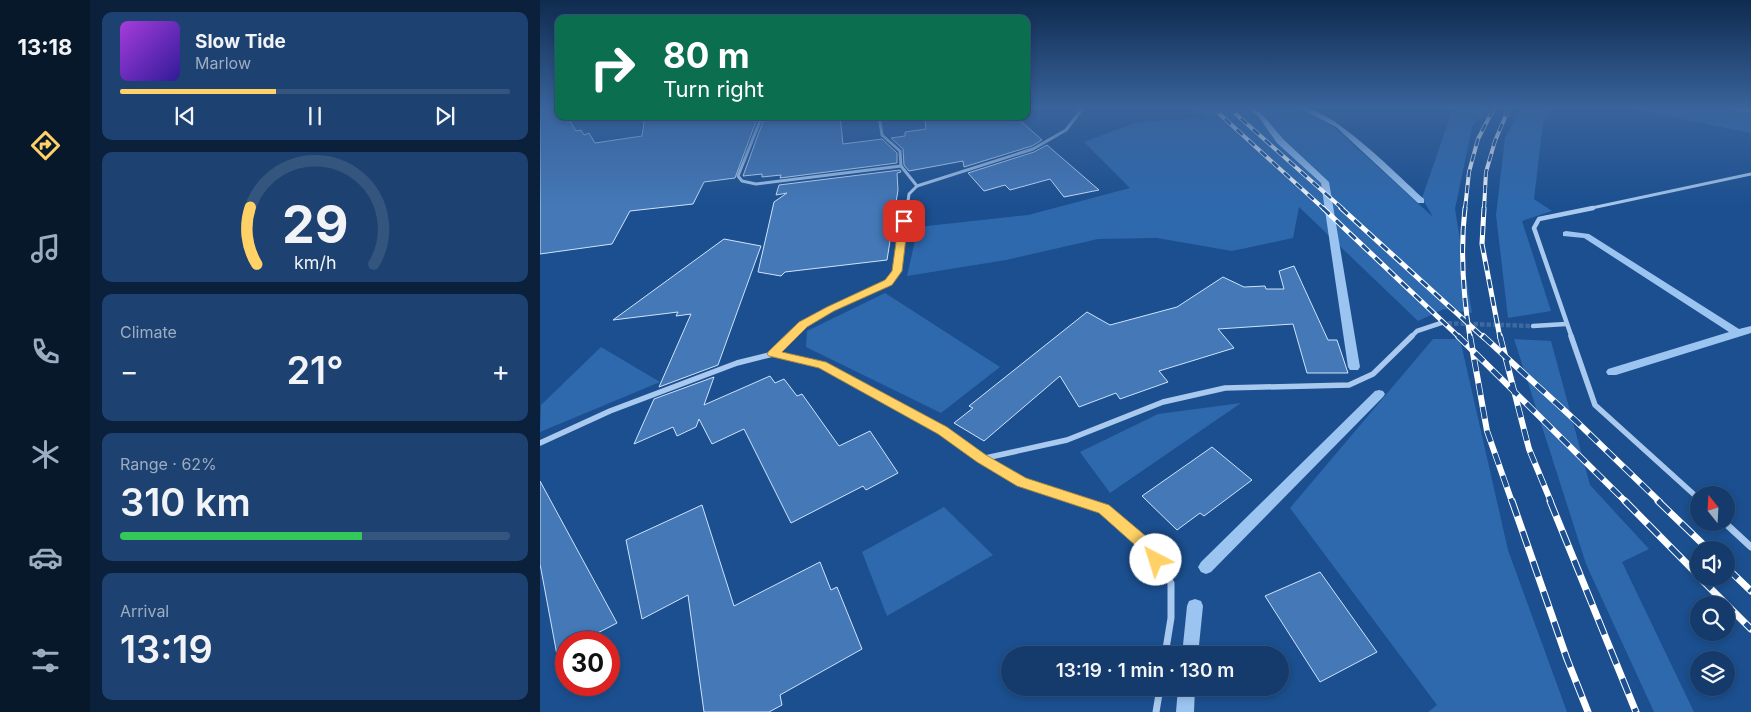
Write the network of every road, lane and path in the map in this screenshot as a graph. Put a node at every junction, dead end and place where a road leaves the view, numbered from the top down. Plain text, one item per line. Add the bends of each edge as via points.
1 (752, 141) edge
2 (889, 141) edge
3 (1047, 141) edge
4 (901, 166) junction
5 (1751, 174) edge
6 (917, 186) junction
7 (1441, 323) tunnel mouth
8 (1566, 324) junction
9 (1533, 326) tunnel mouth
10 (773, 354) junction
11 (540, 443) edge
12 (982, 459) junction
13 (1690, 492) edge
14 (1734, 531) edge
15 (1751, 547) edge
16 (1166, 646) edge
17 (1159, 696) edge
18 (1156, 712) edge

1 - 4 street via 738,176 742,181 756,184
2 - 4 street via 900,151
3 - 6 street via 1033,149
4 - 6 street
5 - 8 street via 1539,220 1534,228
6 - 10 street via 909,194 897,271 889,282 803,324
7 - 12 street via 1417,331 1373,374 1349,384 1225,388 1163,402 1067,440
8 - 9 street
8 - 13 street via 1595,405
10 - 11 street via 619,408
10 - 12 street via 822,365 942,431
12 - 16 street via 1021,482 1104,509 1149,548 1171,583 1171,618
14 - 15 street
17 - 18 street

